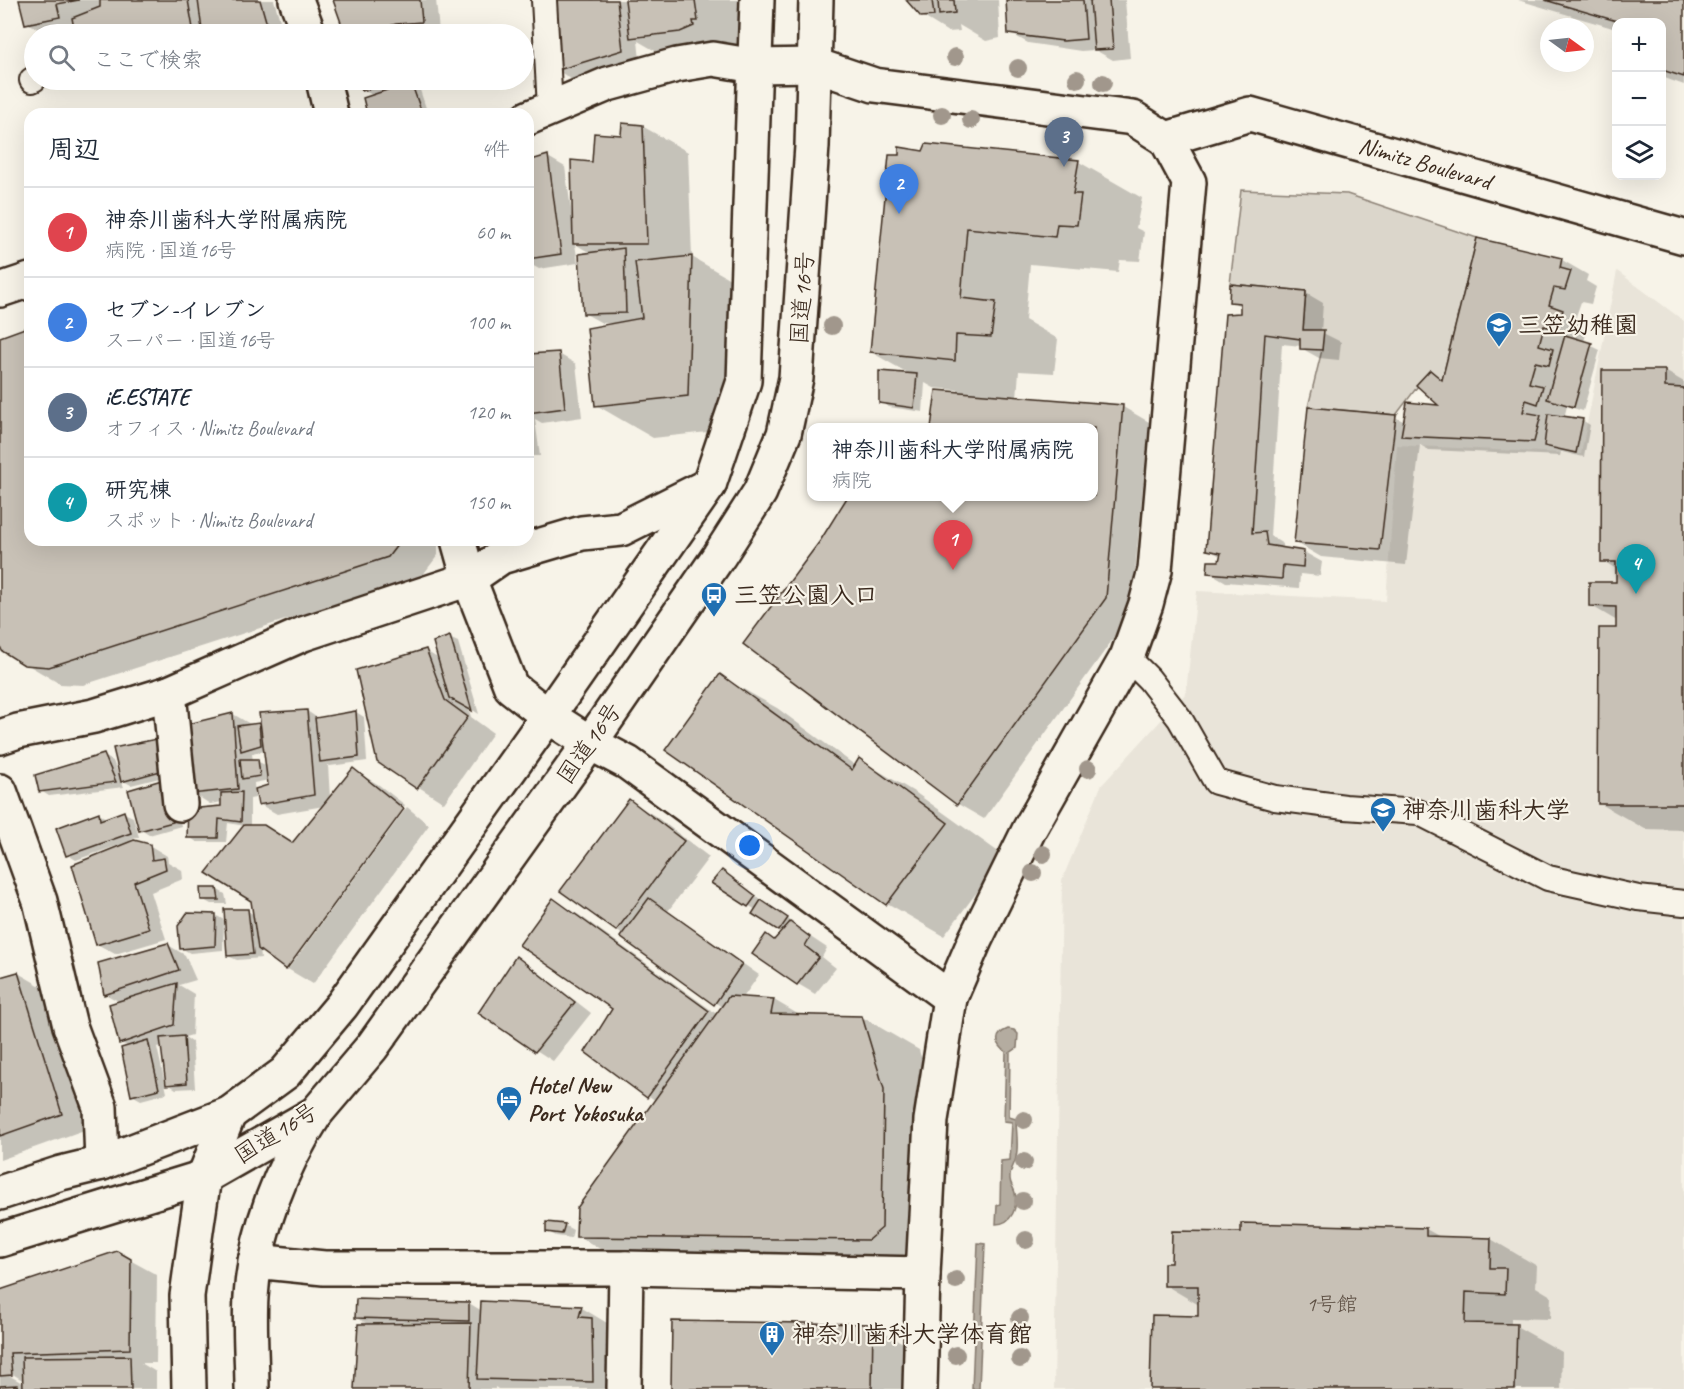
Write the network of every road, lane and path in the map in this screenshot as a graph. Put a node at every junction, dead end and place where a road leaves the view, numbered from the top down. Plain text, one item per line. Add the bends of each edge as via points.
1 (296, 0) edge
2 (544, 0) edge
3 (757, 0) edge
4 (816, 0) edge
5 (305, 24) edge
6 (815, 65) junction
7 (755, 66) junction
8 (325, 90) edge
9 (330, 108) edge
10 (539, 113) edge
11 (1166, 139) junction
12 (1684, 237) edge
13 (24, 282) edge
14 (0, 290) edge
15 (709, 485) junction
16 (460, 546) edge
17 (469, 579) junction
18 (1127, 657) junction
19 (169, 693) junction
20 (549, 716) junction
21 (0, 737) edge
22 (590, 743) junction
23 (0, 791) edge
24 (180, 804) dead end
25 (1684, 903) edge
26 (950, 998) junction
27 (316, 1113) junction
28 (229, 1114) junction
29 (102, 1163) junction
30 (204, 1177) junction
31 (0, 1193) edge
32 (0, 1240) edge
33 (255, 1261) junction
34 (626, 1268) junction
35 (923, 1274) junction
36 (189, 1389) edge
37 (252, 1389) edge
38 (624, 1389) edge
39 (920, 1389) edge

1 - 5 main road
2 - 10 lane
3 - 7 main road, 国道16号
4 - 6 main road, 国道16号
6 - 7 main road
6 - 11 main road via 874,85 1133,118
6 - 22 main road, 国道16号 via 796,378 784,434 760,492
7 - 10 main road via 712,59 677,65 608,84
7 - 15 main road, 国道16号 via 744,381
8 - 9 main road
11 - 12 main road, Nimitz Boulevard via 1250,114
11 - 18 main road via 1189,182 1155,570
13 - 14 main road
15 - 17 main road via 621,529 582,533 501,557
15 - 20 main road, 国道16号
16 - 17 main road
17 - 19 main road via 303,634
17 - 20 main road via 511,687
18 - 25 lane via 1180,719 1216,782 1275,798 1418,812 1548,878 1638,898
18 - 26 main road via 1029,830
19 - 21 main road via 94,716
19 - 24 main road
20 - 22 main road
20 - 28 main road, 国道16号 via 342,1005 285,1073
22 - 26 main road via 628,763
22 - 27 main road, 国道16号 via 372,1047
23 - 29 main road via 40,901 70,1026 100,1107
26 - 35 main road via 931,1120
27 - 30 main road, 国道16号
27 - 33 main road via 296,1145 272,1201
28 - 29 main road, 国道16号
28 - 30 main road
29 - 31 main road, 国道16号
30 - 32 main road, 国道16号
30 - 36 main road via 187,1296
33 - 34 main road via 324,1268
33 - 37 main road via 251,1298
34 - 35 main road
34 - 38 main road
35 - 39 main road

